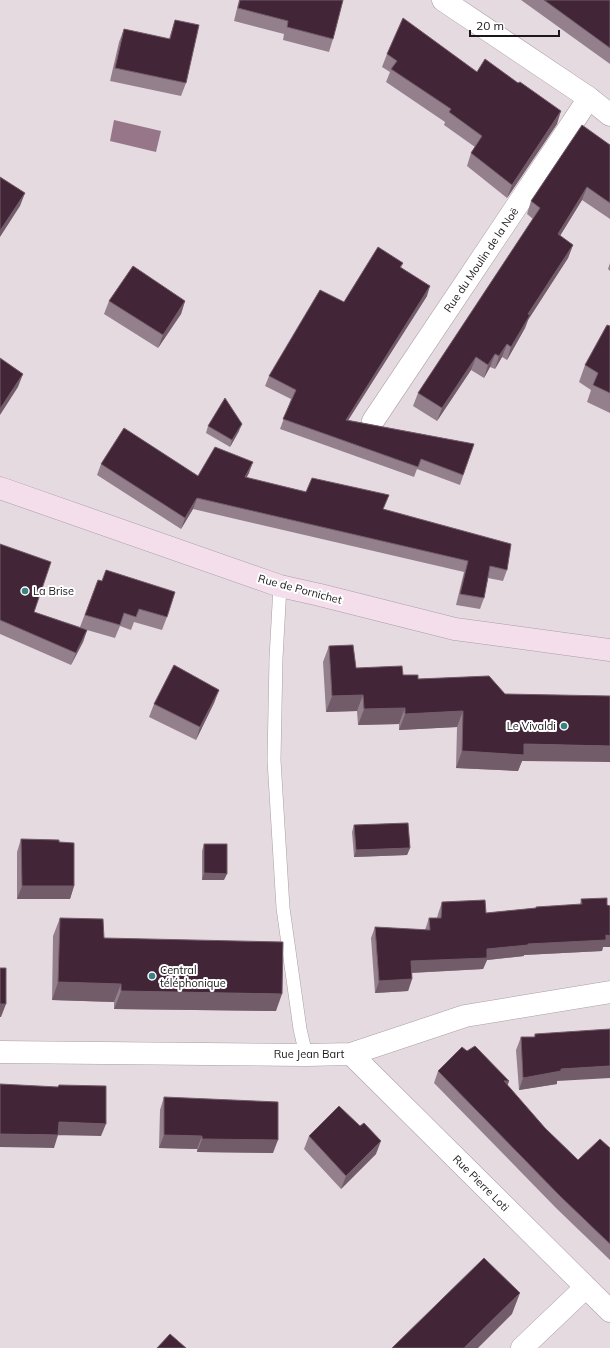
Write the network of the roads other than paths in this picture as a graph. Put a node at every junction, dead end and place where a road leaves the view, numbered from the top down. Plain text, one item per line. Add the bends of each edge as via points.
1 (443, 0) edge
2 (589, 98) junction
3 (610, 115) edge
4 (373, 422) dead end
5 (0, 488) edge
6 (280, 586) junction
7 (610, 650) edge
8 (610, 992) edge
9 (0, 1052) edge
10 (351, 1054) junction
11 (306, 1055) junction
12 (586, 1287) junction
13 (610, 1311) edge
14 (522, 1348) edge

1 - 2 street
2 - 3 street
2 - 4 street, Rue du Moulin de la Noë
5 - 6 main road, Rue de Pornichet
6 - 7 main road, Rue de Pornichet via 455,629
6 - 11 lane via 274,760 283,908
8 - 10 street, Rue Jean Bart via 465,1016
9 - 11 street, Rue Jean Bart
10 - 11 street, Rue Jean Bart
10 - 12 street, Rue Pierre Loti
12 - 13 street, Rue Pierre Loti
12 - 14 street

